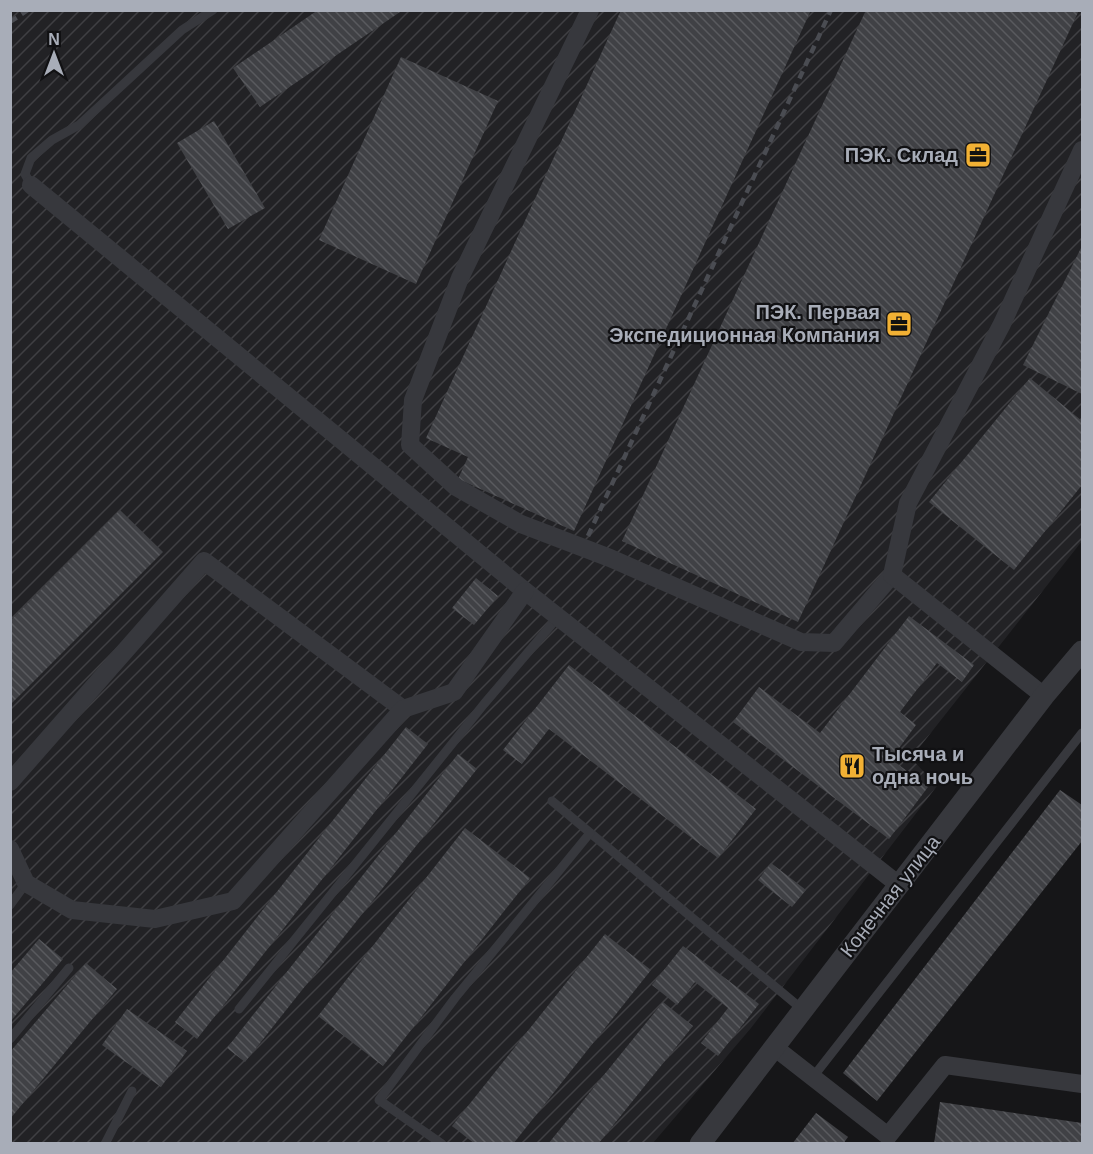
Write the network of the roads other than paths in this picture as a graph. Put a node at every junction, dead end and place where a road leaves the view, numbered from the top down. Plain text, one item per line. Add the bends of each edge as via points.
1 (213, 10) edge
2 (590, 10) edge
3 (1083, 150) edge
4 (31, 185) joint
5 (892, 575) junction
6 (525, 591) junction
7 (558, 618) junction
8 (1083, 651) edge
9 (1044, 696) junction
10 (403, 709) junction
11 (1083, 733) edge
12 (10, 782) edge
13 (552, 801) dead end
14 (590, 833) junction
15 (10, 849) edge
16 (27, 883) junction
17 (899, 885) junction
18 (10, 905) edge
19 (69, 968) dead end
20 (239, 1010) dead end
21 (802, 1010) junction
22 (10, 1039) edge
23 (774, 1047) junction
24 (813, 1077) junction
25 (1083, 1084) edge
26 (132, 1091) dead end
27 (886, 1140) edge
28 (105, 1143) edge
29 (442, 1143) edge
30 (700, 1143) edge

1 - 4 lane via 182,30 79,125 31,158 25,174
2 - 5 street via 460,278 413,400 410,445 456,487 522,524 801,642 834,643
3 - 5 street via 1002,324 909,503
4 - 6 street
5 - 9 street
6 - 7 street
6 - 10 street via 454,692
7 - 17 street
7 - 20 lane via 484,704
8 - 9 street, Конечная улица
9 - 17 street, Конечная улица
10 - 12 street via 204,561
10 - 16 street via 233,901 155,919 72,910
11 - 24 lane
13 - 14 lane
14 - 21 lane
14 - 29 lane via 455,998 379,1100
15 - 16 street
16 - 18 lane
17 - 21 street, Конечная улица
19 - 22 lane
21 - 23 street, Конечная улица
23 - 24 street
23 - 30 street, Конечная улица
24 - 27 street
25 - 27 street via 945,1065
26 - 28 lane

